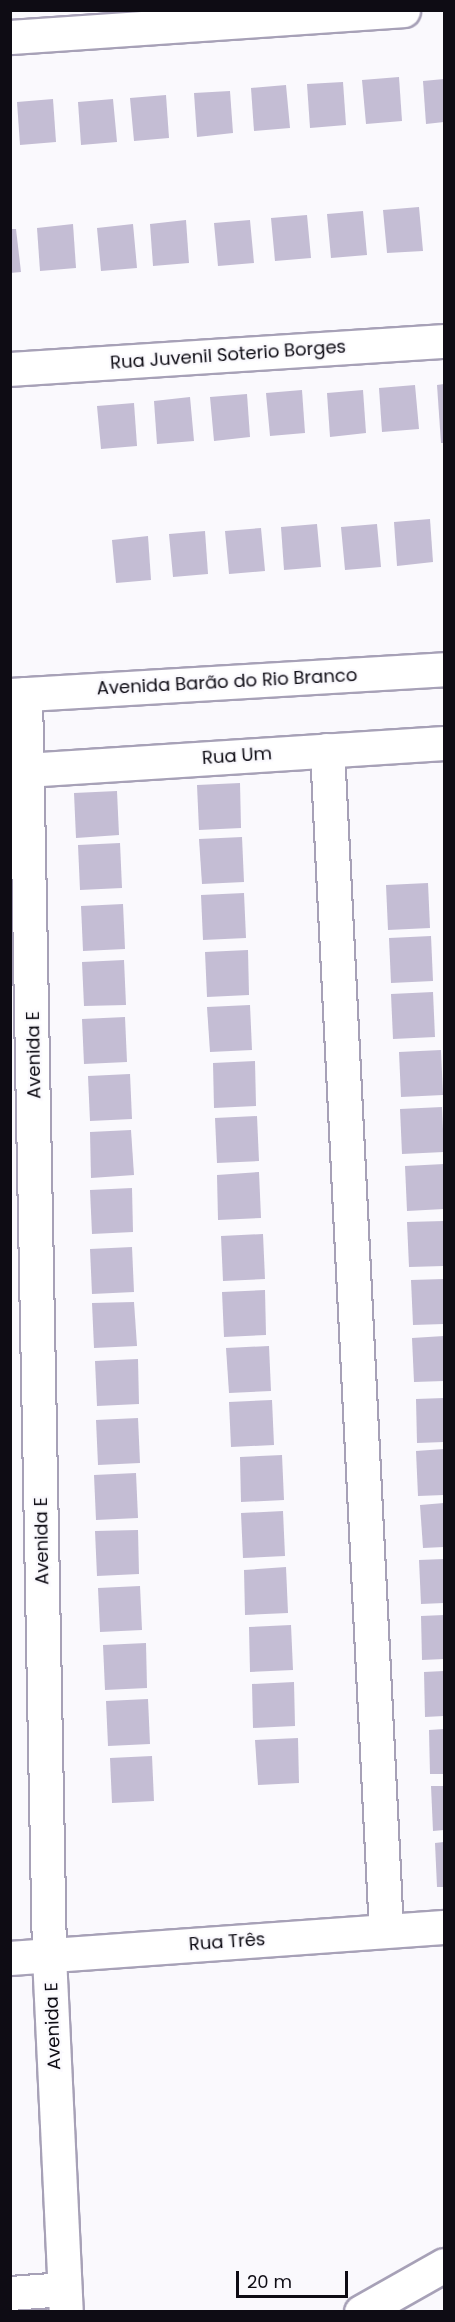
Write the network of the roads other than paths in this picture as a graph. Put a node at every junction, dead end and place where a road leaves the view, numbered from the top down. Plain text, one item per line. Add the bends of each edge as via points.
1 (403, 10) edge
2 (10, 37) edge
3 (444, 340) edge
4 (10, 369) edge
5 (444, 669) edge
6 (18, 694) edge
7 (444, 743) edge
8 (327, 750) junction
9 (20, 770) edge
10 (444, 1927) edge
11 (386, 1930) junction
12 (50, 1956) junction
13 (10, 1958) edge
14 (444, 2265) edge
15 (10, 2293) edge
16 (65, 2300) edge
17 (362, 2312) edge

1 - 2 street
3 - 4 street, Rua Juvenil Soterio Borges
5 - 6 street, Avenida Barão do Rio Branco
6 - 9 street, Avenida E
7 - 8 street, Rua Um
8 - 9 street, Rua Um
8 - 11 street
9 - 12 street, Avenida E
10 - 11 street, Rua Três
11 - 12 street, Rua Três
12 - 13 street, Rua Três
12 - 16 street, Avenida E
14 - 17 street
15 - 16 street

